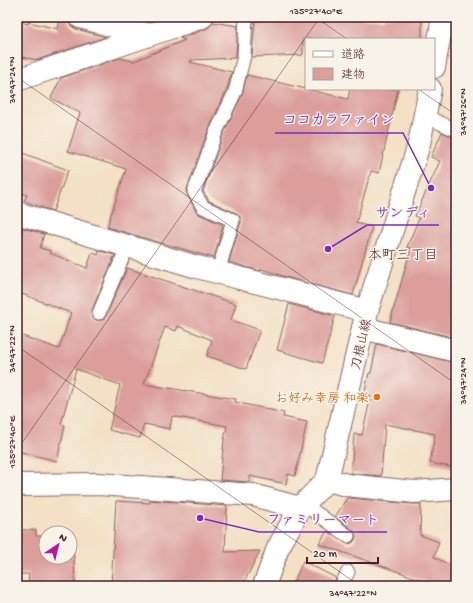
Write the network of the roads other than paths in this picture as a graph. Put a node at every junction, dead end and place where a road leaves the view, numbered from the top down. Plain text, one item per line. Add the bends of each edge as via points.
1 (80, 17) edge
2 (202, 17) edge
3 (246, 17) edge
4 (443, 17) edge
5 (149, 35) junction
6 (435, 61) edge
7 (17, 80) edge
8 (430, 90) edge
9 (425, 116) junction
10 (456, 130) edge
11 (17, 212) edge
12 (128, 245) junction
13 (218, 272) junction
14 (99, 313) dead end
15 (365, 319) junction
16 (456, 351) edge
17 (327, 480) junction
18 (17, 485) edge
19 (456, 489) edge
20 (302, 506) junction
21 (348, 536) dead end
22 (348, 572) dead end
23 (264, 586) edge
24 (341, 586) edge

1 - 5 street
2 - 5 street
3 - 13 lane via 244,56 235,92 216,132 194,192 202,207 233,220
4 - 6 street
5 - 7 street
8 - 9 street, 刀根山線
9 - 10 lane
9 - 15 street, 刀根山線 via 419,144
11 - 12 street
12 - 13 street
12 - 14 lane
13 - 15 street
15 - 16 street
15 - 17 street, 刀根山線
17 - 19 street via 347,485 414,492
17 - 20 street
18 - 20 street via 98,484 253,495
20 - 21 lane
20 - 23 street via 278,548
22 - 24 lane

